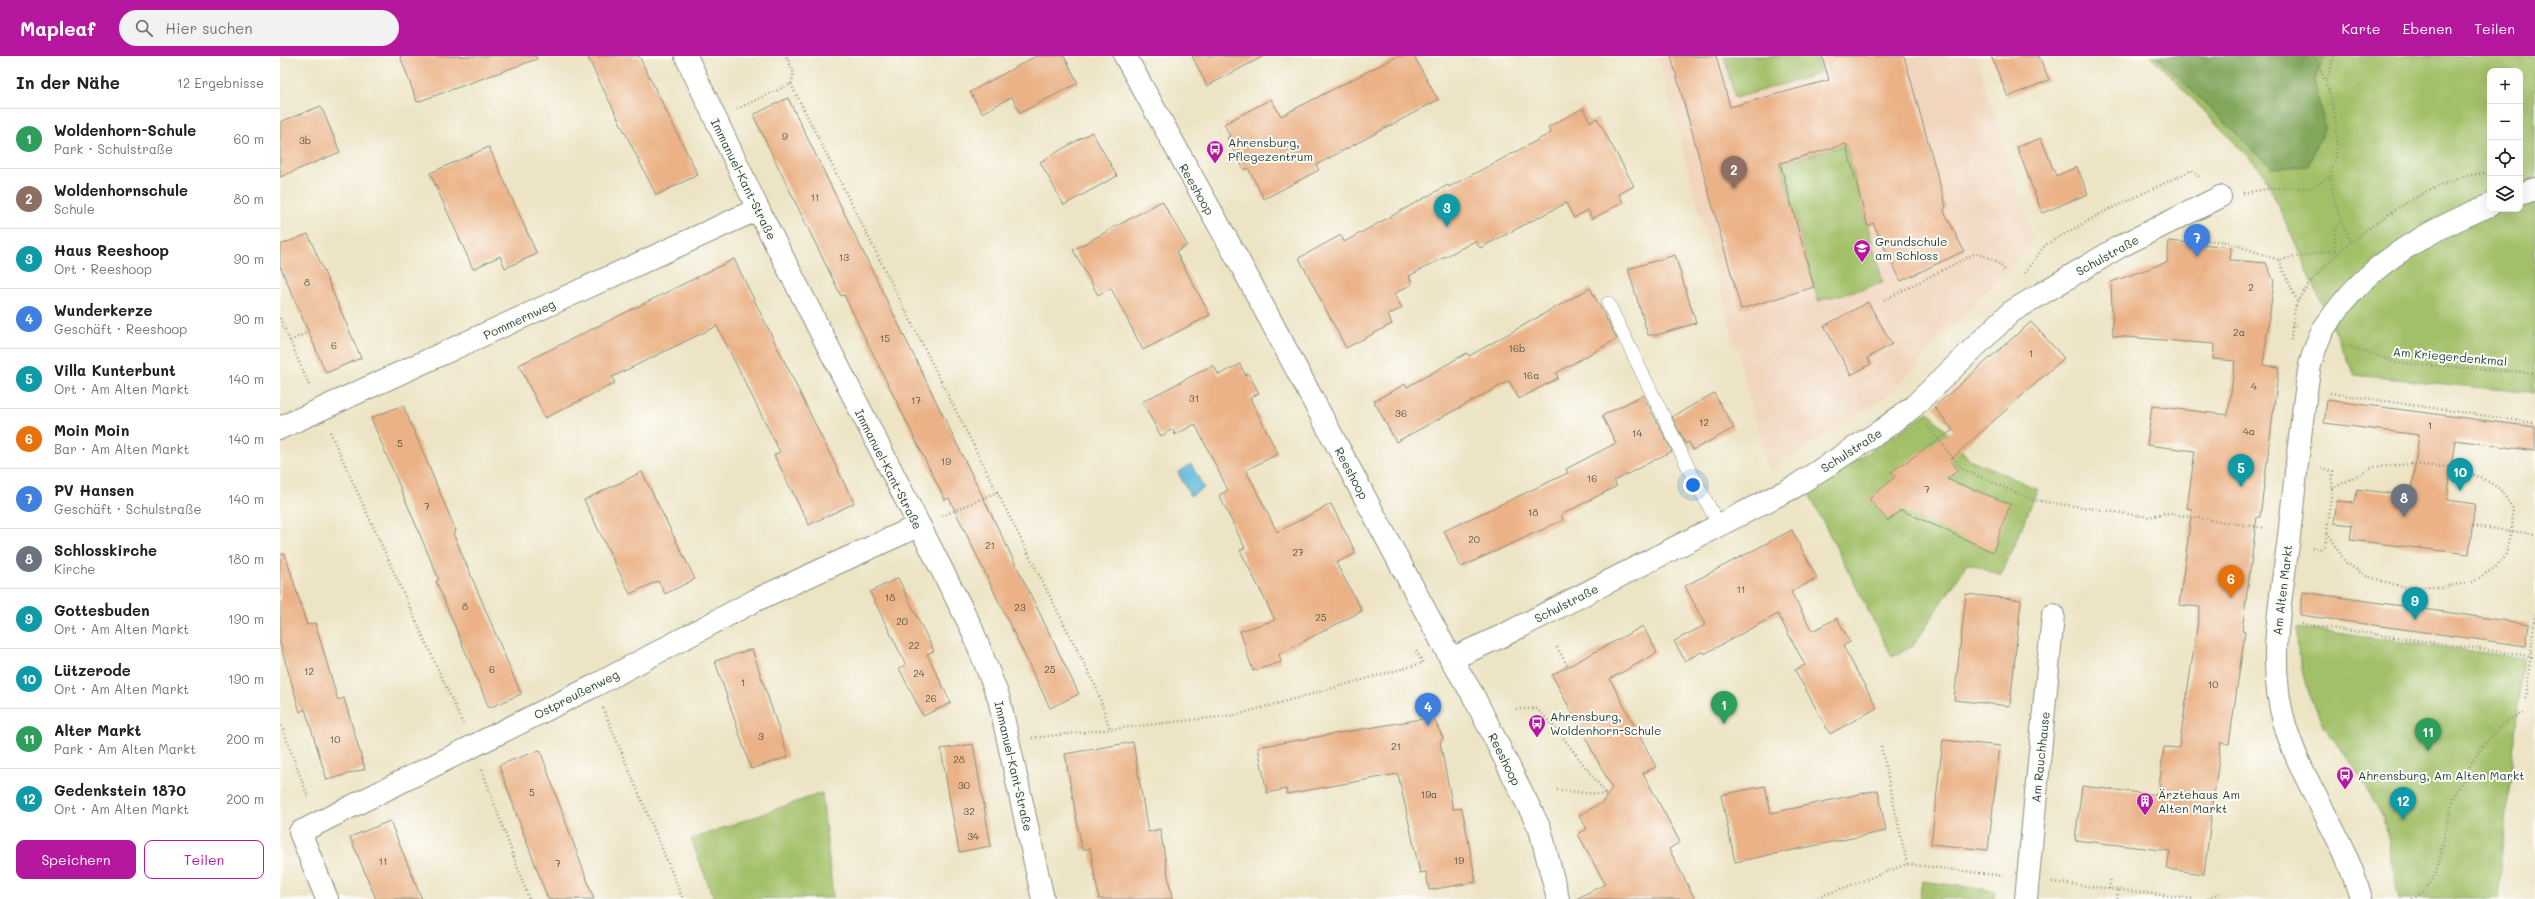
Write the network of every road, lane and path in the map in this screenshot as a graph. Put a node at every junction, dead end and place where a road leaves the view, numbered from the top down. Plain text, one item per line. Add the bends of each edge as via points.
1 (686, 56) edge
2 (786, 56) edge
3 (1125, 56) edge
4 (2314, 56) edge
5 (2334, 56) edge
6 (2327, 81) junction
7 (791, 84) junction
8 (714, 119) junction
9 (2330, 176) junction
10 (2535, 189) edge
11 (2523, 193) edge
12 (2220, 197) junction
13 (2487, 206) edge
14 (758, 209) junction
15 (2341, 221) junction
16 (2165, 224) junction
17 (2350, 241) dead end
18 (2335, 250) junction
19 (2339, 253) dead end
20 (2279, 260) junction
21 (2005, 270) dead end
22 (2025, 272) dead end
23 (1884, 300) dead end
24 (2298, 301) dead end
25 (1608, 303) dead end
26 (280, 318) edge
27 (308, 332) dead end
28 (2320, 334) junction
29 (290, 341) junction
30 (2535, 373) edge
31 (2306, 389) junction
32 (321, 411) junction
33 (2535, 423) edge
34 (280, 428) edge
35 (1936, 437) dead end
36 (2333, 471) dead end
37 (2332, 489) junction
38 (997, 492) junction
39 (1719, 525) junction
40 (918, 526) junction
41 (2473, 526) dead end
42 (2268, 529) dead end
43 (2327, 531) junction
44 (2512, 531) junction
45 (2535, 534) edge
46 (2324, 549) dead end
47 (2535, 614) edge
48 (2053, 615) dead end
49 (2277, 621) junction
50 (1413, 644) dead end
51 (1557, 647) dead end
52 (2533, 658) edge
53 (1451, 659) junction
54 (1568, 667) dead end
55 (594, 686) junction
56 (2526, 698) dead end
57 (1516, 709) dead end
58 (2525, 712) dead end
59 (280, 722) edge
60 (1110, 729) junction
61 (1009, 740) junction
62 (473, 746) junction
63 (1881, 746) dead end
64 (1557, 790) dead end
65 (318, 822) junction
66 (1907, 864) dead end
67 (2111, 878) dead end
68 (2109, 889) dead end
69 (2118, 889) dead end
70 (2222, 891) dead end
71 (327, 899) edge
72 (529, 899) edge
73 (683, 899) edge
74 (1043, 899) edge
75 (1558, 899) edge
76 (2026, 899) edge
77 (2117, 899) edge
78 (2208, 899) edge
79 (2361, 899) edge
80 (2412, 899) edge

1 - 8 street, Immanuel-Kant-Straße
2 - 7 path via 794,73
3 - 53 street, Reeshoop via 1241,265
4 - 6 path
5 - 6 path
6 - 9 path via 2336,124 2336,156
7 - 8 path
7 - 38 path
8 - 14 street, Immanuel-Kant-Straße
9 - 12 path via 2312,188 2272,188
9 - 15 path
10 - 11 street
12 - 16 street, Schulstraße
12 - 22 path via 2192,170 2104,212 2045,245
13 - 28 street, Am Alten Markt via 2449,223 2384,262 2360,281
14 - 32 street, Pommernweg
14 - 40 street, Immanuel-Kant-Straße
15 - 17 path
15 - 18 path via 2335,230
16 - 20 path via 2176,238 2228,242
16 - 39 street, Schulstraße via 2119,247 2011,312 1913,407 1882,430 1794,487
18 - 19 path
18 - 20 path
20 - 24 path
21 - 23 path via 1996,261 1976,253
25 - 39 lane
26 - 29 path
27 - 29 path
28 - 30 path, Am Kriegerdenkmal via 2362,352 2398,363
28 - 31 street, Am Alten Markt via 2310,364
29 - 32 path
31 - 33 path
31 - 49 street, Am Alten Markt
32 - 34 street, Pommernweg
32 - 62 path
35 - 42 path via 1962,469 2033,500 2149,517 2165,513
36 - 37 path
37 - 43 path
37 - 44 path via 2373,467 2411,464 2457,468 2500,489 2513,509
38 - 40 path
38 - 60 path via 1096,688
39 - 53 street, Schulstraße
40 - 55 street, Ostpreußenweg via 756,600
40 - 61 street, Immanuel-Kant-Straße via 971,627 999,699
41 - 44 path
43 - 44 path via 2345,562 2366,576 2403,587 2442,587 2473,582 2496,567 2505,557
43 - 46 path
44 - 45 path
47 - 52 path via 2530,647
48 - 76 street, Am Rauchhause
49 - 52 path
49 - 79 street, Am Alten Markt via 2275,670 2285,726 2307,779 2352,870
50 - 60 path via 1423,663 1236,715
51 - 54 path
52 - 56 path
53 - 75 street, Reeshoop via 1473,695 1540,828
55 - 62 street, Ostpreußenweg
55 - 73 path
57 - 64 path via 1537,709 1557,730 1607,795
58 - 80 path via 2501,725 2474,760 2449,813 2441,858 2434,879 2419,896
59 - 65 path
60 - 61 path
61 - 74 street, Immanuel-Kant-Straße
62 - 65 street, Ostpreußenweg
62 - 72 path
63 - 66 path
65 - 71 street, Ostpreußenweg via 300,832
67 - 68 path
69 - 77 path
70 - 78 path

